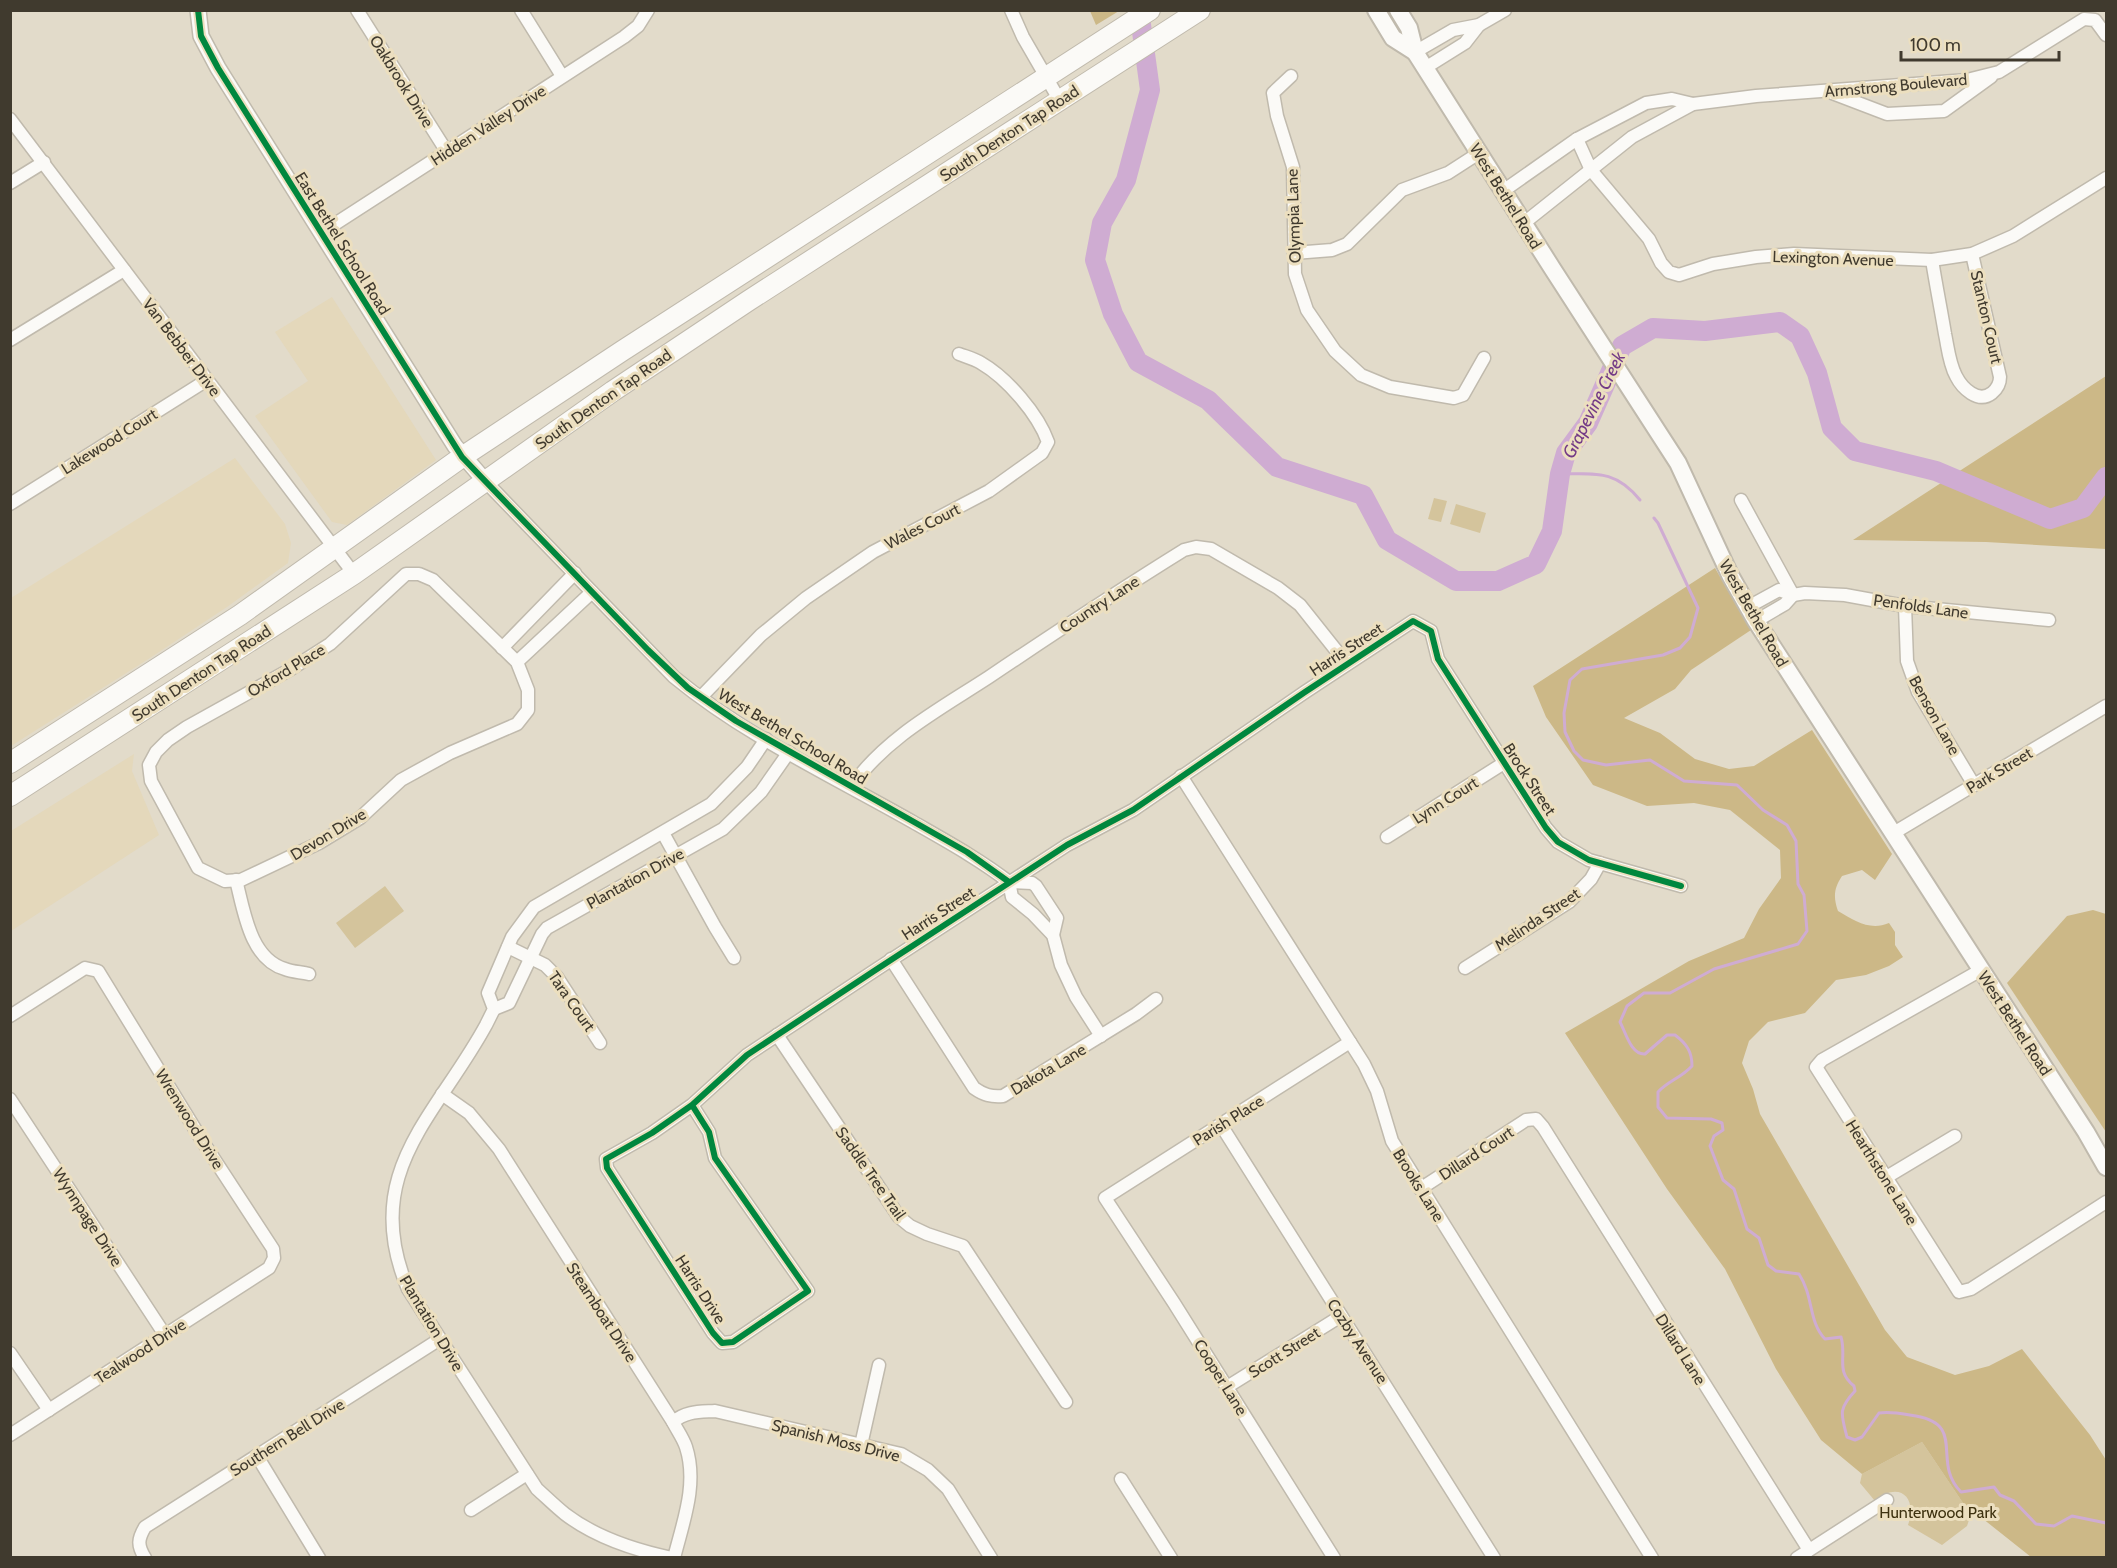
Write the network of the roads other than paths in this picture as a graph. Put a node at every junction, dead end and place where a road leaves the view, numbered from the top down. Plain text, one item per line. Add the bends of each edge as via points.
1 (198, 10) edge
2 (357, 10) edge
3 (521, 10) edge
4 (648, 10) edge
5 (1011, 10) edge
6 (1150, 10) edge
7 (1200, 10) edge
8 (1376, 10) edge
9 (1398, 10) edge
10 (1505, 10) edge
11 (2097, 23) edge
12 (1479, 24) junction
13 (1415, 52) junction
14 (1425, 68) junction
15 (1999, 72) junction
16 (562, 76) junction
17 (1291, 76) dead end
18 (1046, 79) junction
19 (1828, 91) junction
20 (1060, 101) junction
21 (1693, 105) junction
22 (10, 119) edge
23 (1577, 139) junction
24 (447, 152) junction
25 (1479, 153) junction
26 (44, 162) junction
27 (1590, 170) junction
28 (2106, 178) edge
29 (10, 183) edge
30 (1503, 191) junction
31 (850, 205) junction
32 (1524, 223) junction
33 (864, 226) junction
34 (321, 233) junction
35 (1294, 253) junction
36 (1972, 254) junction
37 (1932, 260) junction
38 (124, 270) junction
39 (736, 278) junction
40 (750, 299) junction
41 (10, 340) edge
42 (959, 354) dead end
43 (1484, 358) dead end
44 (207, 380) junction
45 (462, 457) junction
46 (485, 481) junction
47 (1741, 500) dead end
48 (10, 504) edge
49 (336, 548) junction
50 (575, 573) junction
51 (354, 574) junction
52 (592, 592) junction
53 (1793, 595) junction
54 (1905, 606) junction
55 (1752, 614) junction
56 (2049, 620) dead end
57 (1413, 621) joint
58 (502, 648) junction
59 (517, 662) junction
60 (1347, 664) junction
61 (138, 681) junction
62 (701, 697) junction
63 (153, 704) junction
64 (2106, 706) edge
65 (766, 739) junction
66 (789, 752) junction
67 (10, 763) edge
68 (1504, 763) junction
69 (1181, 776) junction
70 (1974, 785) junction
71 (851, 787) junction
72 (10, 796) edge
73 (663, 833) junction
74 (1892, 834) junction
75 (1387, 837) dead end
76 (675, 856) junction
77 (1600, 863) junction
78 (230, 881) junction
79 (1009, 882) junction
80 (1681, 886) dead end
81 (1053, 935) junction
82 (508, 947) junction
83 (531, 957) junction
84 (734, 958) dead end
85 (891, 959) junction
86 (1465, 968) dead end
87 (1981, 970) junction
88 (309, 974) dead end
89 (1156, 999) dead end
90 (494, 1008) junction
91 (10, 1016) edge
92 (777, 1035) junction
93 (1101, 1036) junction
94 (1350, 1042) junction
95 (600, 1043) dead end
96 (442, 1095) junction
97 (10, 1099) edge
98 (692, 1105) junction
99 (1221, 1125) junction
100 (1955, 1136) dead end
101 (1555, 1146) joint
102 (606, 1159) joint
103 (2106, 1167) edge
104 (1884, 1178) junction
105 (1420, 1189) junction
106 (1105, 1198) joint
107 (2106, 1202) edge
108 (269, 1268) joint
109 (1341, 1316) junction
110 (165, 1335) junction
111 (440, 1339) junction
112 (10, 1353) edge
113 (879, 1365) dead end
114 (1227, 1387) junction
115 (1066, 1402) dead end
116 (48, 1410) junction
117 (673, 1422) junction
118 (10, 1435) edge
119 (861, 1445) junction
120 (256, 1456) junction
121 (527, 1474) junction
122 (1121, 1479) dead end
123 (1887, 1500) dead end
124 (471, 1510) dead end
125 (1809, 1550) junction
126 (145, 1557) edge
127 (319, 1557) edge
128 (673, 1557) edge
129 (991, 1557) edge
130 (1171, 1557) edge
131 (1334, 1557) edge
132 (1494, 1557) edge
133 (1652, 1557) edge
134 (1797, 1557) edge

1 - 34 street, East Bethel School Road via 201,36 208,52
2 - 24 street, Oakbrook Drive
3 - 16 street
4 - 16 street, Hidden Valley Drive via 638,26
5 - 18 street
6 - 18 main road, South Denton Tap Road
7 - 20 main road, South Denton Tap Road
8 - 13 main road, West Bethel Road via 1393,38
9 - 13 main road, West Bethel Road via 1409,28
10 - 12 street
11 - 15 street, Armstrong Boulevard
12 - 13 street via 1453,30
12 - 14 street via 1465,43
13 - 14 main road, West Bethel Road
14 - 25 main road, West Bethel Road
15 - 19 street, Armstrong Boulevard via 1967,80
15 - 19 street via 1944,111 1887,114
16 - 24 street, Hidden Valley Drive
17 - 35 street, Olympia Lane via 1273,93 1293,167
18 - 20 street
18 - 31 main road, South Denton Tap Road
19 - 21 street, Armstrong Boulevard
20 - 33 main road, South Denton Tap Road
21 - 23 street, Armstrong Boulevard via 1672,99 1646,102
21 - 27 street, Armstrong Boulevard via 1632,137
22 - 26 street, Van Bebber Drive
23 - 27 street, Lexington Avenue
23 - 30 street, Armstrong Boulevard
24 - 34 street, Hidden Valley Drive
25 - 30 main road, West Bethel Road
25 - 35 street via 1448,173 1402,190 1347,244 1332,250
26 - 29 street
26 - 38 street, Van Bebber Drive
27 - 32 street, Armstrong Boulevard
27 - 37 street, Lexington Avenue via 1649,239 1669,272 1679,274 1756,256 1794,254
28 - 36 street, Lexington Avenue via 2013,236
30 - 32 main road, West Bethel Road
31 - 33 main road
31 - 39 main road, South Denton Tap Road
32 - 55 main road, West Bethel Road via 1678,463
33 - 40 main road, South Denton Tap Road
34 - 45 street, East Bethel School Road
35 - 43 street, Olympia Lane via 1295,274 1307,310 1335,351 1361,375 1390,387 1454,398 1463,395
36 - 37 street, Lexington Avenue
36 - 37 street, Stanton Court via 2000,376 1996,389 1982,397 1969,392 1955,375
38 - 41 street
38 - 44 street, Van Bebber Drive
39 - 40 main road
39 - 45 main road, South Denton Tap Road
40 - 46 main road, South Denton Tap Road
42 - 62 street, Wales Court via 980,362 1011,387 1043,429 1048,442 1042,453 989,491 873,552 806,598 761,635
44 - 48 street, Lakewood Court
44 - 49 street, Van Bebber Drive
45 - 46 street, East Bethel School Road
45 - 49 main road, South Denton Tap Road
46 - 50 street, West Bethel School Road
46 - 51 main road, South Denton Tap Road
47 - 53 street
49 - 51 street, Van Bebber Drive
49 - 61 main road, South Denton Tap Road
50 - 52 street, West Bethel School Road
50 - 58 street
51 - 63 main road, South Denton Tap Road
52 - 59 street
52 - 62 street, West Bethel School Road via 674,677
53 - 54 street, Penfolds Lane via 1845,596
53 - 55 street, Penfolds Lane via 1779,590
54 - 56 street, Penfolds Lane
54 - 70 street, Benson Lane via 1906,661 1918,692
55 - 74 main road, West Bethel Road
57 - 60 street, Harris Street
57 - 68 street, Brock Street via 1431,631 1438,659
58 - 59 street
58 - 78 street, Oxford Place via 433,580 406,574 330,644 168,740 149,765 151,781 198,868
59 - 78 street, Devon Drive via 528,690 528,710 517,724 450,753 401,780 360,818 319,843 242,880
60 - 69 street, Harris Street
60 - 71 street, Country Lane via 1300,606 1278,588 1211,549 1190,548 897,737 866,766
61 - 63 main road
61 - 67 main road, South Denton Tap Road
62 - 65 street, West Bethel School Road
63 - 72 main road, South Denton Tap Road
64 - 70 street, Park Street
65 - 66 street, West Bethel School Road
65 - 73 street, Plantation Drive via 717,798
66 - 71 street, West Bethel School Road
66 - 76 street, Plantation Drive via 741,813 723,829
68 - 75 street, Lynn Court
68 - 77 street, Brock Street via 1558,842
69 - 79 street, Harris Street via 1133,810
69 - 94 street, Brooks Lane
70 - 74 street, Park Street
71 - 79 street, West Bethel School Road via 967,852
73 - 76 street
73 - 82 street, Plantation Drive via 534,907
74 - 87 main road, West Bethel Road
76 - 83 street, Plantation Drive via 547,928
76 - 84 street
77 - 80 street, Brock Street
77 - 86 street, Melinda Street via 1569,902
78 - 88 street via 262,954 283,969
79 - 81 street via 1012,897
79 - 81 street via 1036,885 1057,918
79 - 85 street, Harris Street
81 - 93 street via 1061,965
82 - 83 street, Tara Court
82 - 90 street, Plantation Drive via 488,993
83 - 90 street, Plantation Drive via 509,1003
83 - 95 street, Tara Court via 558,977
85 - 92 street, Harris Street
85 - 93 street, Dakota Lane via 974,1088 983,1094 1004,1096
87 - 103 main road, West Bethel Road
87 - 104 street, Hearthstone Lane via 1822,1059 1816,1067
89 - 93 street, Dakota Lane
90 - 96 street, Plantation Drive
91 - 108 street, Wrenwood Drive via 85,968 98,971 273,1249
92 - 98 street, Harris Street via 747,1055
92 - 115 street, Saddle Tree Trail via 898,1217 910,1227 963,1246
94 - 99 street, Parish Place
94 - 105 street, Brooks Lane via 1377,1090 1392,1142
96 - 111 street, Plantation Drive via 408,1148 398,1175 392,1222 393,1240 408,1288
96 - 117 street, Steamboat Drive via 469,1113 499,1149
97 - 110 street, Wynnpage Drive
98 - 102 street, Harris Street
98 - 102 street, Harris Drive via 709,1132 715,1158 808,1291 733,1342 722,1342 713,1333 607,1168
99 - 106 street, Parish Place
99 - 109 street, Cozby Avenue
100 - 104 street
101 - 105 street, Dillard Court via 1536,1119 1526,1120
101 - 125 street, Dillard Lane
104 - 107 street, Hearthstone Lane via 1959,1292 1971,1289
105 - 133 street, Brooks Lane
106 - 114 street, Cooper Lane
108 - 110 street, Tealwood Drive
109 - 114 street, Scott Street
109 - 132 street, Cozby Avenue
110 - 116 street, Tealwood Drive
111 - 120 street, Southern Bell Drive
111 - 121 street, Plantation Drive
112 - 116 street
113 - 119 street
114 - 131 street, Cooper Lane
116 - 118 street, Tealwood Drive
117 - 119 street, Spanish Moss Drive via 680,1415 715,1411
117 - 128 street, Steamboat Drive via 685,1444 691,1484
119 - 129 street, Spanish Moss Drive via 901,1454 928,1470 948,1489
120 - 126 street, Southern Bell Drive via 146,1527 138,1539
120 - 127 street
121 - 124 street
121 - 128 street, Plantation Drive via 537,1489 583,1526 645,1552
122 - 130 street
123 - 125 street
125 - 134 street

